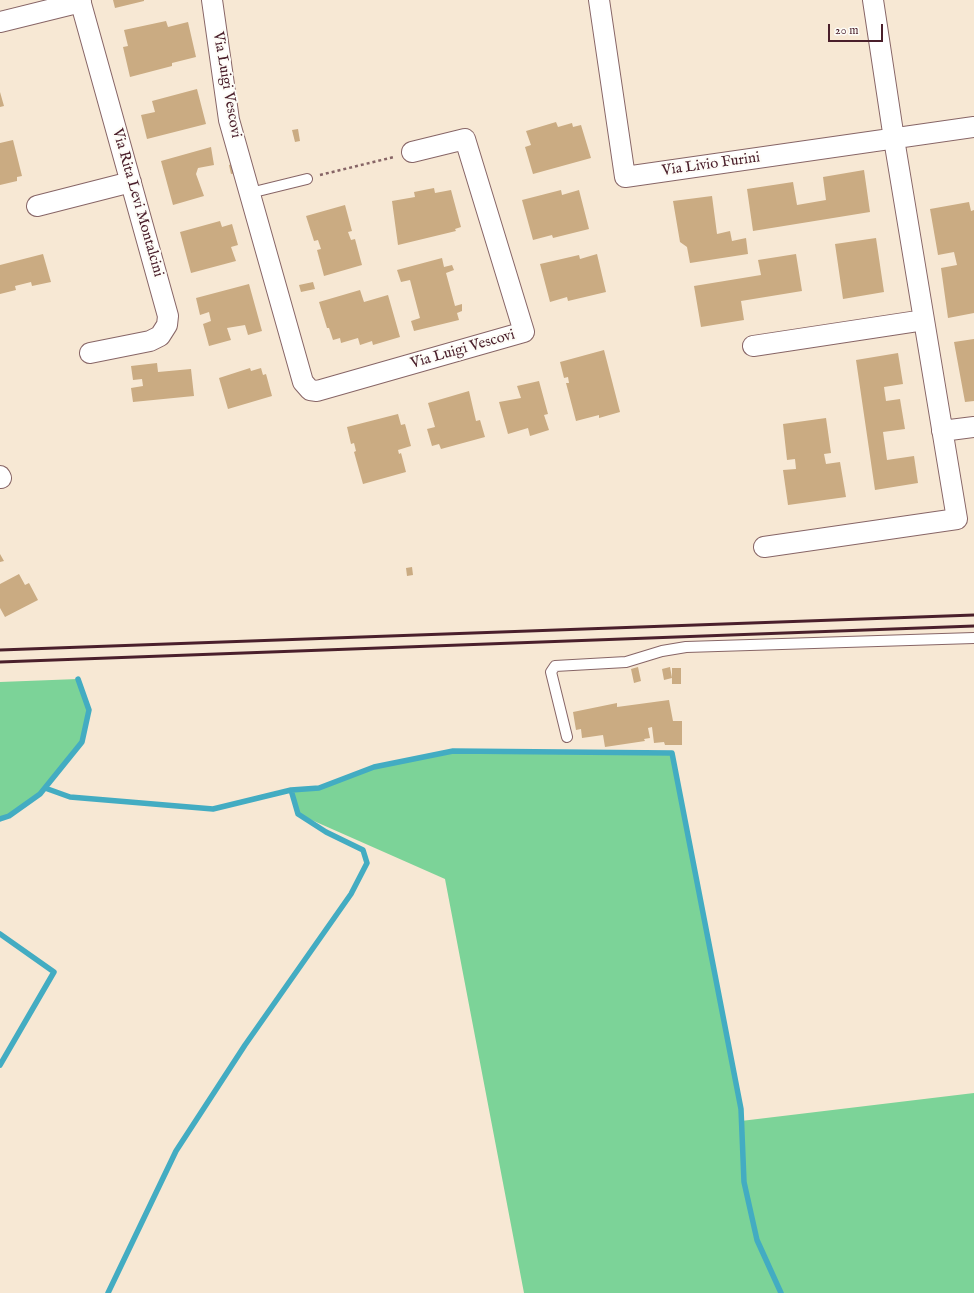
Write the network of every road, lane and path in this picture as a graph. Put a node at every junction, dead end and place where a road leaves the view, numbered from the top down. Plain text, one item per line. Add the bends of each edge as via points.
1 (212, 0) edge
2 (599, 0) edge
3 (873, 0) edge
4 (80, 1) edge
5 (0, 22) edge
6 (974, 127) edge
7 (894, 139) junction
8 (412, 152) joint
9 (307, 178) joint
10 (131, 182) junction
11 (250, 193) junction
12 (37, 206) dead end
13 (924, 320) junction
14 (753, 346) dead end
15 (90, 353) dead end
16 (974, 426) edge
17 (942, 431) junction
18 (764, 547) dead end
19 (974, 638) edge
20 (567, 737) dead end

1 - 11 street, Via Luigi Vescovi via 229,120
2 - 7 street, Via Livio Furini via 625,177
3 - 7 street
4 - 5 street
4 - 10 street, Via Rita Levi Montalcini
6 - 7 street, Via Livio Furini
7 - 13 street
8 - 9 path
8 - 11 street, Via Luigi Vescovi via 465,139 524,332 317,391 310,390 303,382
9 - 11 lane
10 - 12 street
10 - 15 street, Via Rita Levi Montalcini via 168,316 167,325 160,336 150,341
13 - 14 street
13 - 17 street
16 - 17 street
17 - 18 street via 956,519
19 - 20 lane via 686,648 626,662 554,666 550,672

